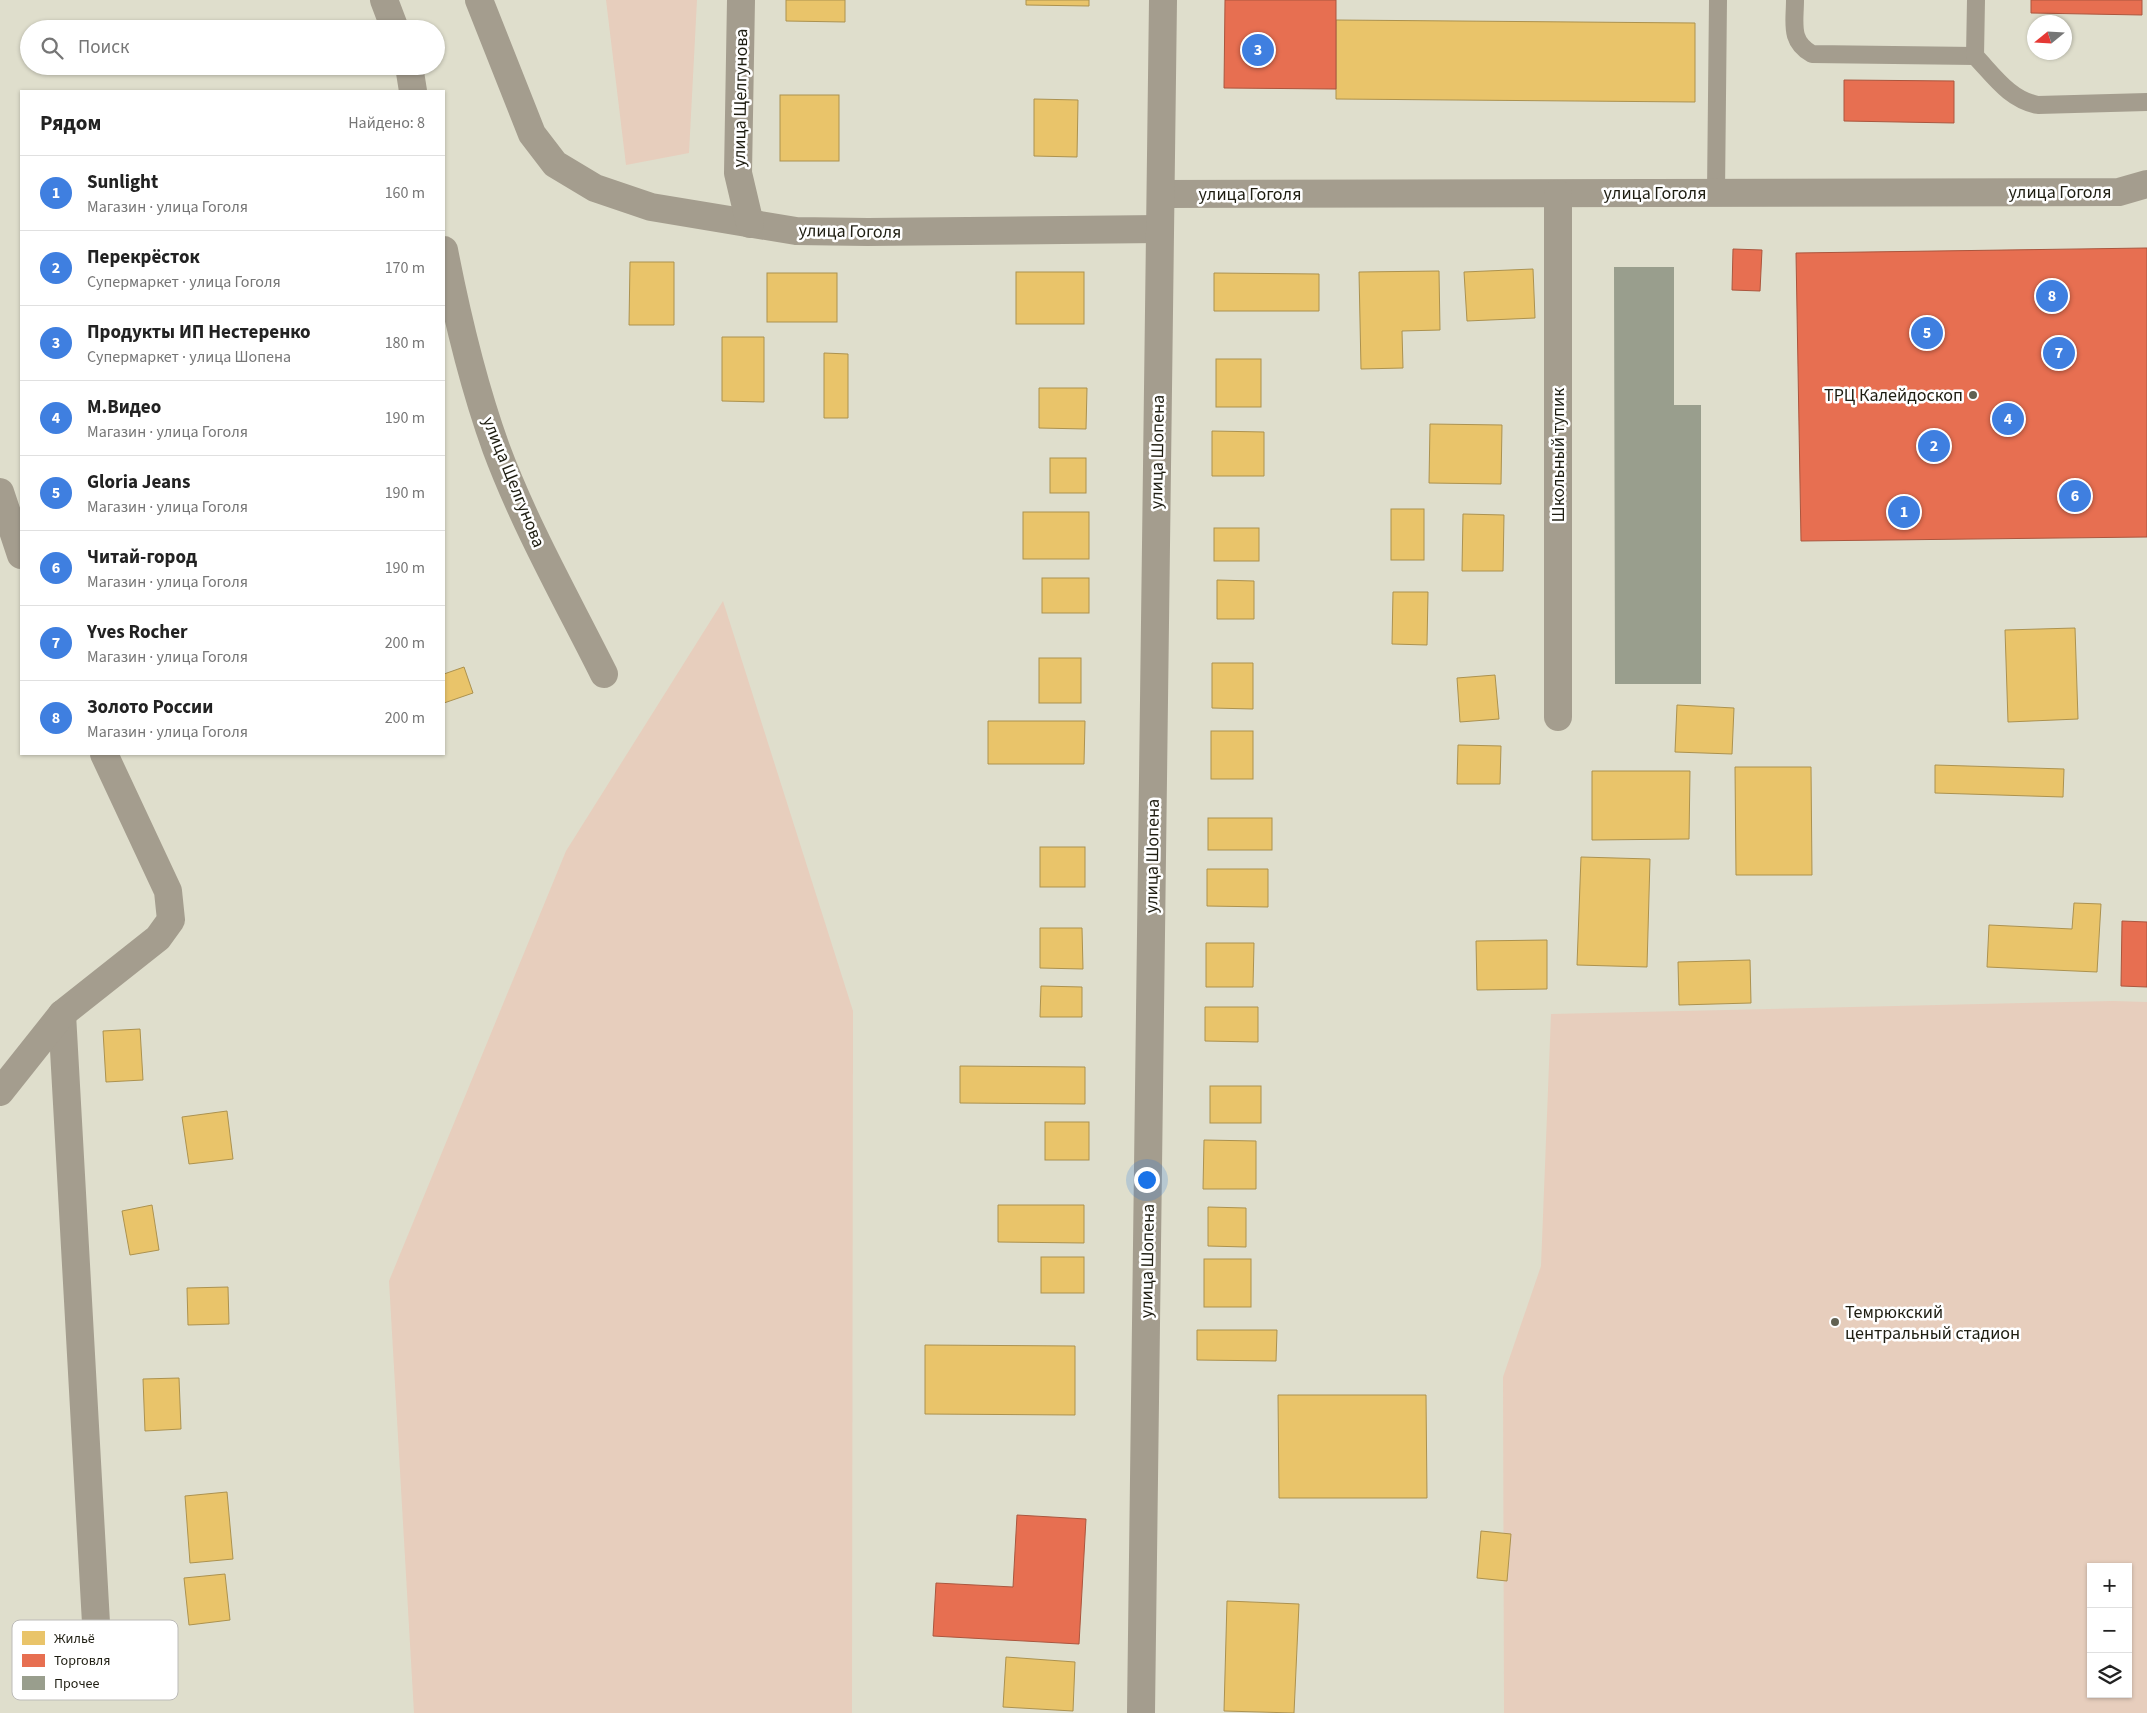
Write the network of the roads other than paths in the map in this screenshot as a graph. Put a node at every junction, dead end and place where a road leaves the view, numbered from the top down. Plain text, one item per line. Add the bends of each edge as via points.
1 (384, 0) edge
2 (479, 0) edge
3 (742, 0) edge
4 (1163, 0) edge
5 (1718, 0) edge
6 (1795, 0) edge
7 (1976, 0) edge
8 (392, 20) edge
9 (1975, 56) junction
10 (410, 75) edge
11 (413, 90) edge
12 (2147, 102) edge
13 (2147, 184) edge
14 (1716, 193) junction
15 (1161, 194) junction
16 (1558, 194) junction
17 (750, 224) junction
18 (1160, 229) junction
19 (445, 255) edge
20 (0, 492) edge
21 (20, 552) edge
22 (604, 674) dead end
23 (1558, 717) dead end
24 (104, 755) edge
25 (62, 1014) junction
26 (0, 1092) edge
27 (96, 1620) edge
28 (1141, 1713) edge

1 - 8 street
2 - 17 street, улица Гоголя via 532,134 555,164 595,188 650,207
3 - 17 street, улица Щелгунова via 738,172
4 - 15 street, улица Шопена
5 - 14 lane
6 - 9 lane via 1794,33 1801,48 1812,54
7 - 9 lane
9 - 12 lane via 2010,93 2024,102 2038,105
10 - 11 street
13 - 14 street, улица Гоголя via 2119,192
14 - 16 street, улица Гоголя
15 - 16 street, улица Гоголя
15 - 18 street, улица Шопена
16 - 23 street, Школьный тупик
17 - 18 street, улица Гоголя via 796,231 868,232
18 - 28 street, улица Шопена
19 - 22 street, улица Щелгунова via 457,318 496,448 542,552
20 - 21 street
24 - 25 street via 168,892 171,920 158,938
25 - 26 street
25 - 27 street

